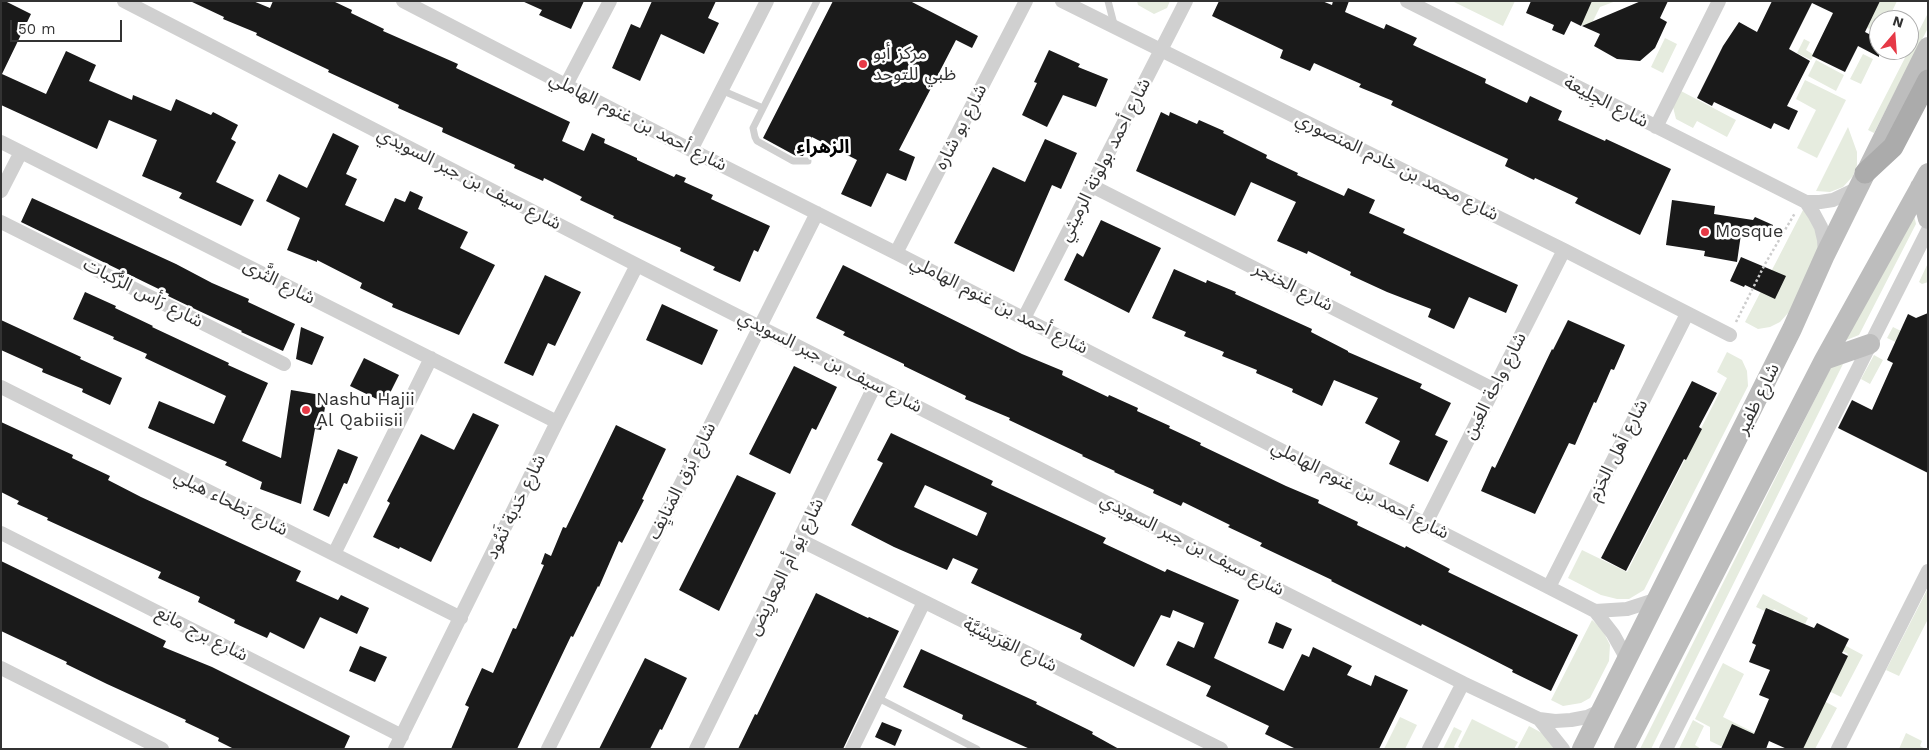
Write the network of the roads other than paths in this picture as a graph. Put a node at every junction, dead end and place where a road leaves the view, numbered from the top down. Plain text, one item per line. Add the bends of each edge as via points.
1 (124, 1) edge
2 (403, 1) edge
3 (610, 1) edge
4 (767, 1) edge
5 (817, 1) edge
6 (1026, 1) edge
7 (1062, 1) edge
8 (1108, 1) edge
9 (1186, 1) edge
10 (1407, 1) edge
11 (1719, 1) edge
12 (1115, 28) junction
13 (1928, 47) edge
14 (1161, 51) junction
15 (1928, 80) edge
16 (566, 85) junction
17 (721, 90) junction
18 (762, 108) junction
19 (1656, 127) junction
20 (1, 142) edge
21 (691, 150) junction
22 (21, 152) junction
23 (808, 161) dead end
24 (1862, 180) junction
25 (1924, 180) edge
26 (1092, 186) junction
27 (1, 192) edge
28 (1804, 202) junction
29 (817, 214) junction
30 (1928, 219) edge
31 (1, 222) edge
32 (1928, 230) edge
33 (1564, 250) junction
34 (896, 253) junction
35 (1825, 254) junction
36 (637, 265) junction
37 (1687, 314) junction
38 (1024, 318) junction
39 (760, 327) junction
40 (1730, 335) road end
41 (1870, 344) junction
42 (431, 358) junction
43 (1824, 360) junction
44 (284, 364) dead end
45 (875, 385) junction
46 (1, 387) edge
47 (1493, 389) junction
48 (557, 422) junction
49 (1426, 523) junction
50 (1, 533) edge
51 (800, 540) junction
52 (334, 554) junction
53 (1928, 571) edge
54 (1549, 587) junction
55 (1658, 599) junction
56 (924, 602) junction
57 (1595, 611) junction
58 (461, 618) junction
59 (1627, 659) junction
60 (1, 668) edge
61 (1463, 683) junction
62 (878, 698) junction
63 (1602, 710) junction
64 (1539, 719) junction
65 (402, 736) junction
66 (162, 749) edge
67 (395, 749) edge
68 (548, 749) edge
69 (696, 749) edge
70 (852, 749) edge
71 (976, 749) edge
72 (1221, 749) edge
73 (1429, 749) edge
74 (1563, 749) edge
75 (1582, 749) edge
76 (1624, 749) edge
77 (1666, 749) edge
78 (1838, 749) edge

1 - 36 street, شارع سيف بن جبر السويدي
2 - 16 street, شارع أحمد بن غنوم الهاملي
3 - 16 street
4 - 17 street
5 - 18 lane
6 - 34 street, شارع بو شاره
7 - 12 street, شارع محمد بن خادم المنصوري
8 - 12 lane
9 - 14 street, شارع أحمد بولوتة الرميثي
10 - 19 street, شارع الجِلِيعة
11 - 19 street
12 - 14 street, شارع محمد بن خادم المنصوري
13 - 24 main road, شارع ظفير
14 - 26 street, شارع أحمد بولوتة الرميثي
14 - 33 street, شارع محمد بن خادم المنصوري
15 - 24 main road via 1892,147
16 - 21 street, شارع أحمد بن غنوم الهاملي
17 - 18 lane
17 - 21 street
18 - 23 lane via 754,128 757,142 793,161
19 - 28 street, شارع الجِلِيعة
20 - 22 street, شارع الثَّرى
21 - 29 street, شارع أحمد بن غنوم الهاملي
22 - 27 street
22 - 42 street, شارع الثَّرى
24 - 28 street via 1833,200
24 - 35 main road, شارع ظفير
25 - 30 main road
25 - 43 main road
26 - 38 street, شارع أحمد بولوتة الرميثي
26 - 47 street, شارع الخنجر
28 - 35 street via 1821,227
29 - 34 street, شارع أحمد بن غنوم الهاملي
29 - 39 street, شارع بُرق المَنايِف
31 - 44 street, شارع رَأس الرُّكبات
32 - 41 street
33 - 37 street, شارع محمد بن خادم المنصوري
33 - 47 street, شارع واحة العَين
34 - 38 street, شارع أحمد بن غنوم الهاملي
35 - 55 main road, شارع ظفير via 1792,329
36 - 39 street, شارع سيف بن جبر السويدي
36 - 48 street, شارع حَدبة ثَمُود
37 - 40 street, شارع محمد بن خادم المنصوري
37 - 54 street, شارع أهل الحَزم
38 - 49 street, شارع أحمد بن غنوم الهاملي
39 - 45 street, شارع سيف بن جبر السويدي
39 - 68 street, شارع بُرق المَنايِف
41 - 43 main road
41 - 77 street
42 - 48 street, شارع الثَّرى
42 - 52 street
43 - 76 main road
45 - 51 street, شارع يَو أم المِعارِيض
45 - 61 street, شارع سيف بن جبر السويدي
46 - 52 street, شارع بَطحاء هيلي
47 - 49 street, شارع واحة العَين
48 - 58 street, شارع حَدبة ثَمُود
49 - 54 street, شارع أحمد بن غنوم الهاملي
50 - 65 street, شارع برج مانع
51 - 56 street, شارع القِرَيشِيَّة
51 - 69 street, شارع يَو أم المِعارِيض
52 - 58 street, شارع بَطحاء هيلي
53 - 78 street
54 - 57 street, شارع أحمد بن غنوم الهاملي
55 - 57 street via 1627,609
55 - 59 main road, شارع ظفير
56 - 62 street
56 - 72 street, شارع القِرَيشِيَّة
57 - 59 street, شارع أحمد بن غنوم الهاملي
58 - 65 street, شارع حَدبة ثَمُود
59 - 63 main road, شارع ظفير
60 - 66 street
61 - 64 street, شارع سيف بن جبر السويدي
61 - 73 street
62 - 70 street
62 - 71 lane
63 - 64 street, شارع سيف بن جبر السويدي via 1572,720
63 - 75 main road, شارع ظفير
64 - 74 street, شارع سيف بن جبر السويدي
65 - 67 street, شارع حَدبة ثَمُود

